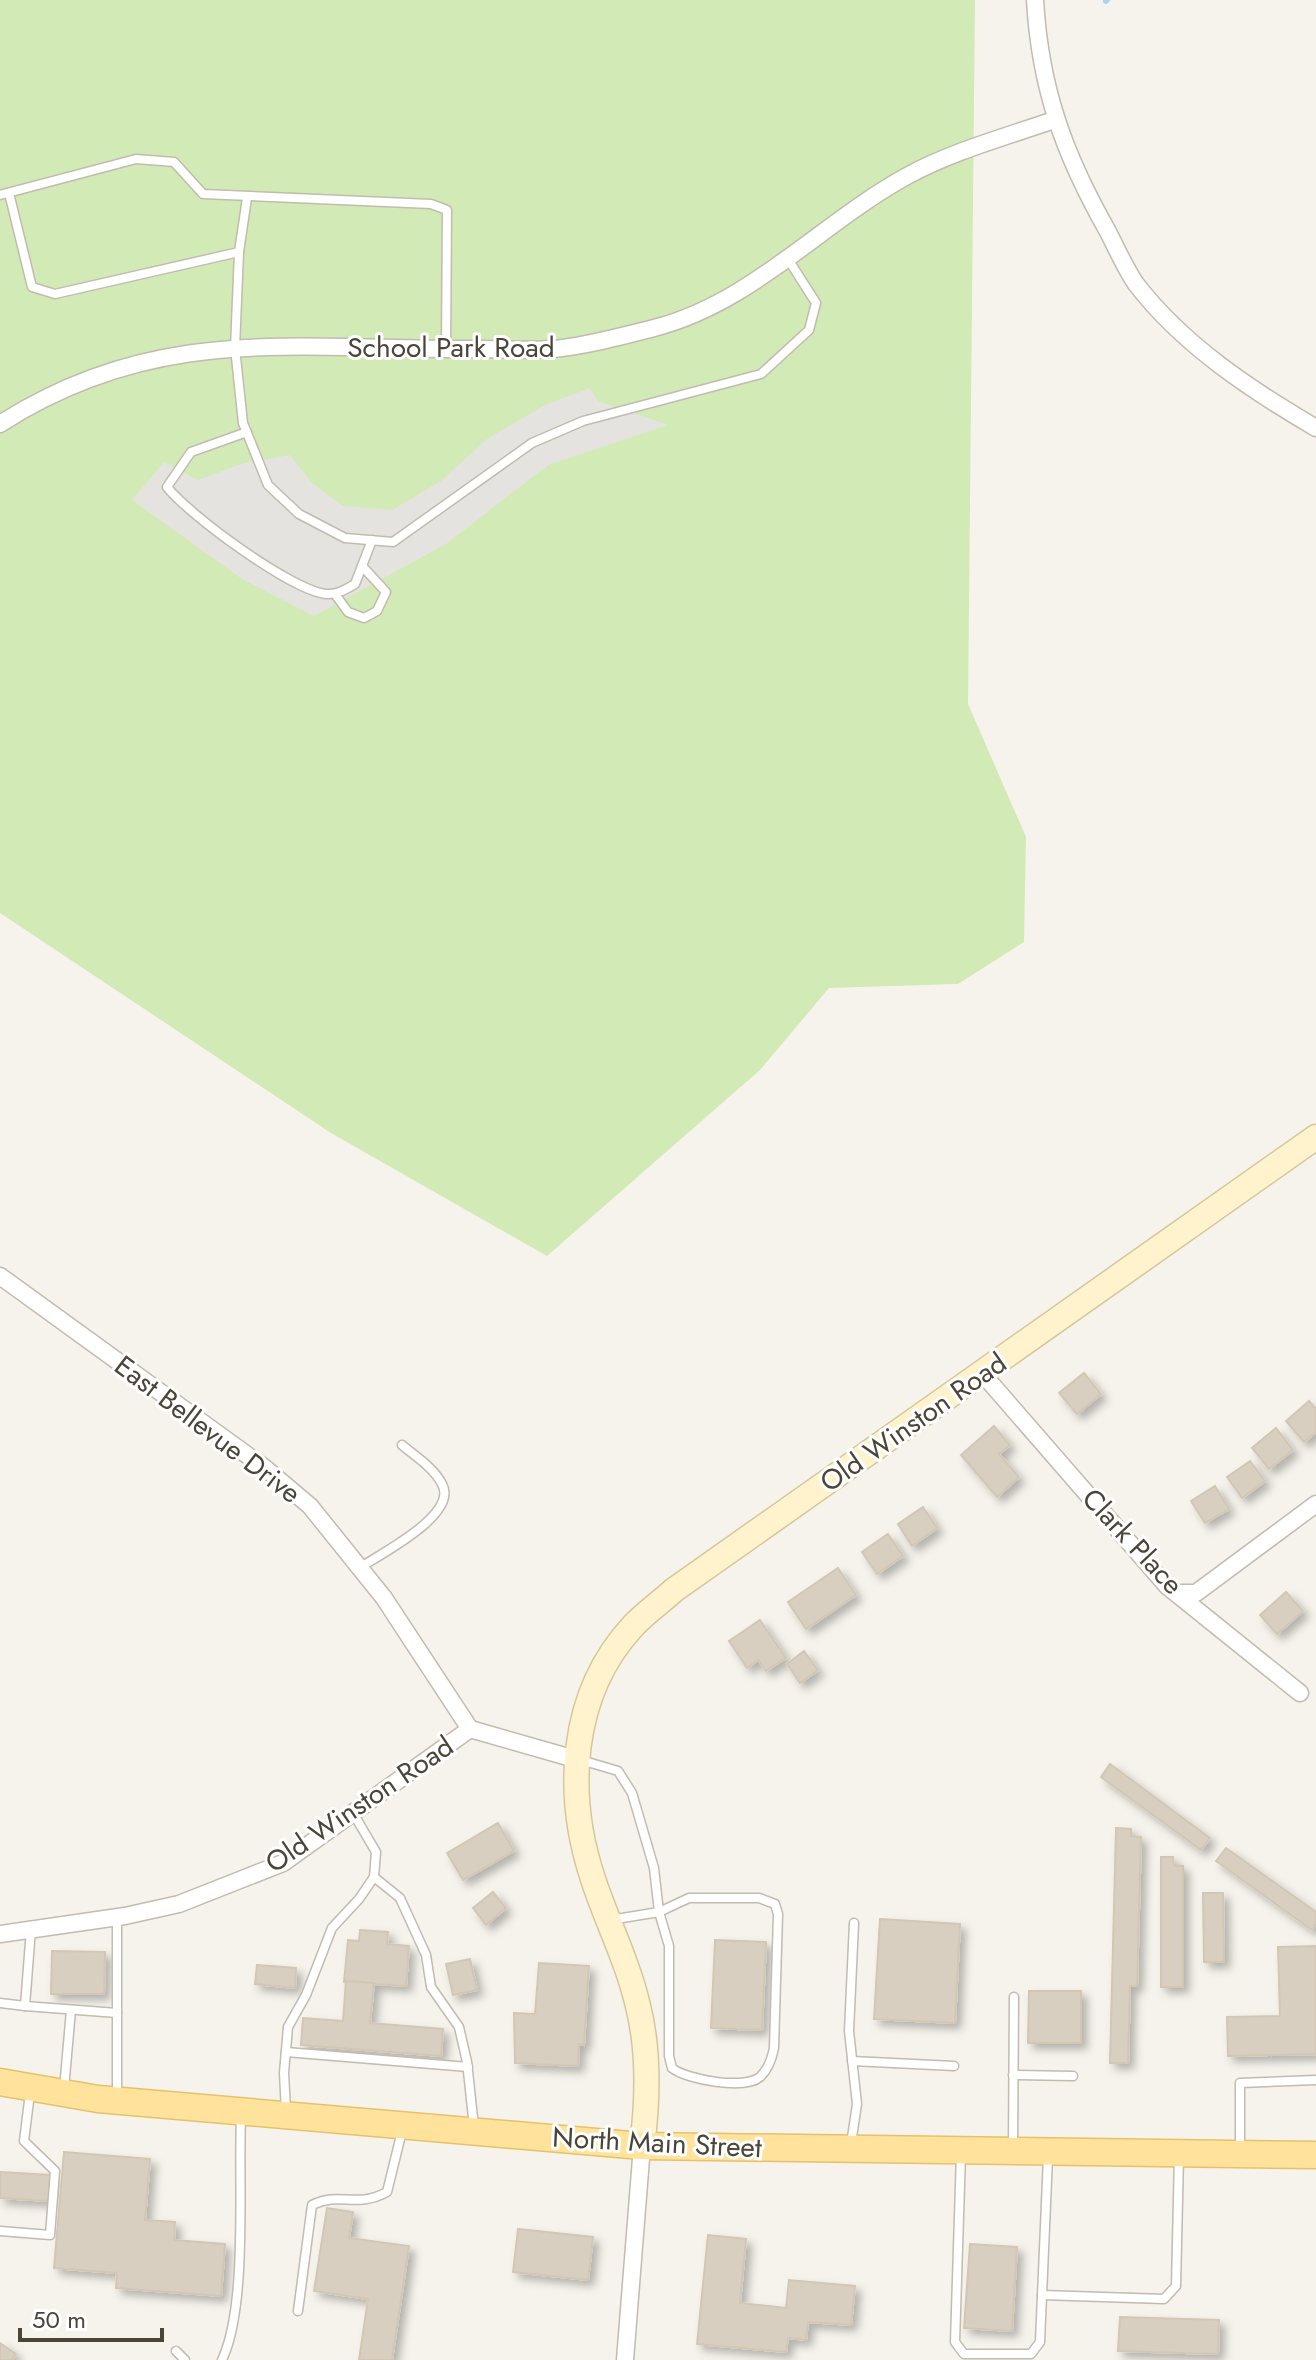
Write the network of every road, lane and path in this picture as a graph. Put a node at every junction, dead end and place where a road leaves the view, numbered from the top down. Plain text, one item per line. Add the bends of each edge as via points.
1 (1035, 0) edge
2 (1054, 120) junction
3 (4, 194) edge
4 (247, 198) junction
5 (239, 252) junction
6 (788, 259) junction
7 (235, 348) junction
8 (446, 349) junction
9 (0, 424) edge
10 (1316, 428) edge
11 (247, 432) junction
12 (372, 540) junction
13 (362, 566) junction
14 (335, 594) junction
15 (1316, 1137) edge
16 (0, 1276) edge
17 (982, 1373) junction
18 (402, 1445) dead end
19 (1316, 1504) edge
20 (361, 1567) junction
21 (1179, 1593) junction
22 (1300, 1693) dead end
23 (470, 1729) junction
24 (575, 1759) junction
25 (353, 1813) junction
26 (374, 1877) junction
27 (659, 1912) junction
28 (117, 1917) junction
29 (609, 1920) junction
30 (854, 1923) dead end
31 (31, 1929) junction
32 (0, 1934) edge
33 (1014, 1997) dead end
34 (0, 2003) edge
35 (25, 2006) junction
36 (71, 2010) junction
37 (117, 2013) junction
38 (286, 2052) junction
39 (852, 2061) junction
40 (954, 2066) dead end
41 (468, 2067) junction
42 (1013, 2075) junction
43 (1073, 2076) dead end
44 (1316, 2080) edge
45 (0, 2082) edge
46 (31, 2088) junction
47 (64, 2093) junction
48 (117, 2101) junction
49 (241, 2112) junction
50 (287, 2116) junction
51 (403, 2126) junction
52 (475, 2132) junction
53 (642, 2146) junction
54 (850, 2148) junction
55 (962, 2151) junction
56 (1013, 2152) junction
57 (1048, 2152) junction
58 (1179, 2155) junction
59 (1316, 2155) edge
60 (1240, 2156) junction
61 (0, 2231) edge
62 (1042, 2295) junction
63 (298, 2311) dead end
64 (176, 2351) dead end
65 (185, 2360) edge
66 (222, 2360) edge
67 (625, 2360) edge

1 - 2 street via 1037,40
2 - 6 street, School Park Road via 908,175 830,224
2 - 10 street via 1074,171 1136,283 1249,389
3 - 4 lane via 136,159 174,162 203,194
3 - 5 lane via 32,287 55,294
4 - 5 lane
4 - 8 lane via 414,200 447,210
5 - 7 lane
6 - 8 street, School Park Road via 743,288 657,327 555,349
6 - 12 lane via 816,303 809,330 761,374 583,421 532,443 393,542
7 - 8 street, School Park Road
7 - 9 street, School Park Road via 174,354 104,371
7 - 11 lane
11 - 12 lane via 268,485 299,514 345,538
11 - 14 lane via 191,452 167,487 181,506 297,585
12 - 13 lane
13 - 14 lane via 355,584
13 - 14 lane via 386,592 377,611 364,618 348,612
15 - 17 street, Old Winston Road
16 - 20 street, East Bellevue Drive via 265,1468 310,1506
17 - 21 street, Clark Place via 1167,1586
17 - 24 street, Old Winston Road via 674,1590 632,1627 606,1663
18 - 20 lane via 444,1485 445,1498 438,1514
19 - 21 street via 1196,1593
20 - 23 street, East Bellevue Drive
21 - 22 street, Clark Place
23 - 24 street, Old Winston Road
23 - 25 street, Old Winston Road
24 - 27 lane via 608,1766 627,1781 654,1868
24 - 29 street, Old Winston Road via 575,1810
25 - 26 lane via 376,1852
25 - 28 street, Old Winston Road via 283,1863 179,1904
26 - 38 lane via 332,1928 288,2027
26 - 41 lane via 400,1898 426,1955 431,1987 459,2027
27 - 27 lane via 669,1946 672,2068 697,2080 753,2082 767,2069 774,2048 775,1904 759,1898 689,1898
27 - 29 lane
28 - 31 street, Old Winston Road
28 - 37 lane
29 - 53 street, Old Winston Road via 639,2008 647,2108
30 - 39 lane
31 - 32 street, Old Winston Road
31 - 35 lane
33 - 42 lane
34 - 35 lane
35 - 36 lane
36 - 37 lane
36 - 47 lane
37 - 48 lane
38 - 41 lane
38 - 50 lane
39 - 40 lane
39 - 54 lane via 857,2104
41 - 52 lane
42 - 43 lane
42 - 56 lane
44 - 60 lane via 1240,2083
45 - 46 main road, North Main Street
46 - 47 main road, North Main Street
46 - 61 lane via 24,2141 55,2171 50,2235
47 - 48 main road, North Main Street
48 - 49 main road, North Main Street
49 - 50 main road, North Main Street
49 - 66 lane via 239,2251 231,2341
50 - 51 main road, North Main Street
51 - 52 main road, North Main Street
51 - 63 lane via 387,2192 369,2201 326,2199 312,2205
52 - 53 main road, North Main Street
53 - 54 main road, North Main Street
53 - 67 street
54 - 55 main road, North Main Street
55 - 56 main road, North Main Street
55 - 62 lane via 955,2342 964,2354 1031,2354 1040,2342
56 - 57 main road, North Main Street
57 - 58 main road, North Main Street
57 - 62 lane
58 - 60 main road, North Main Street
58 - 62 lane via 1176,2286 1170,2294 1164,2299
59 - 60 main road, North Main Street
64 - 65 lane

